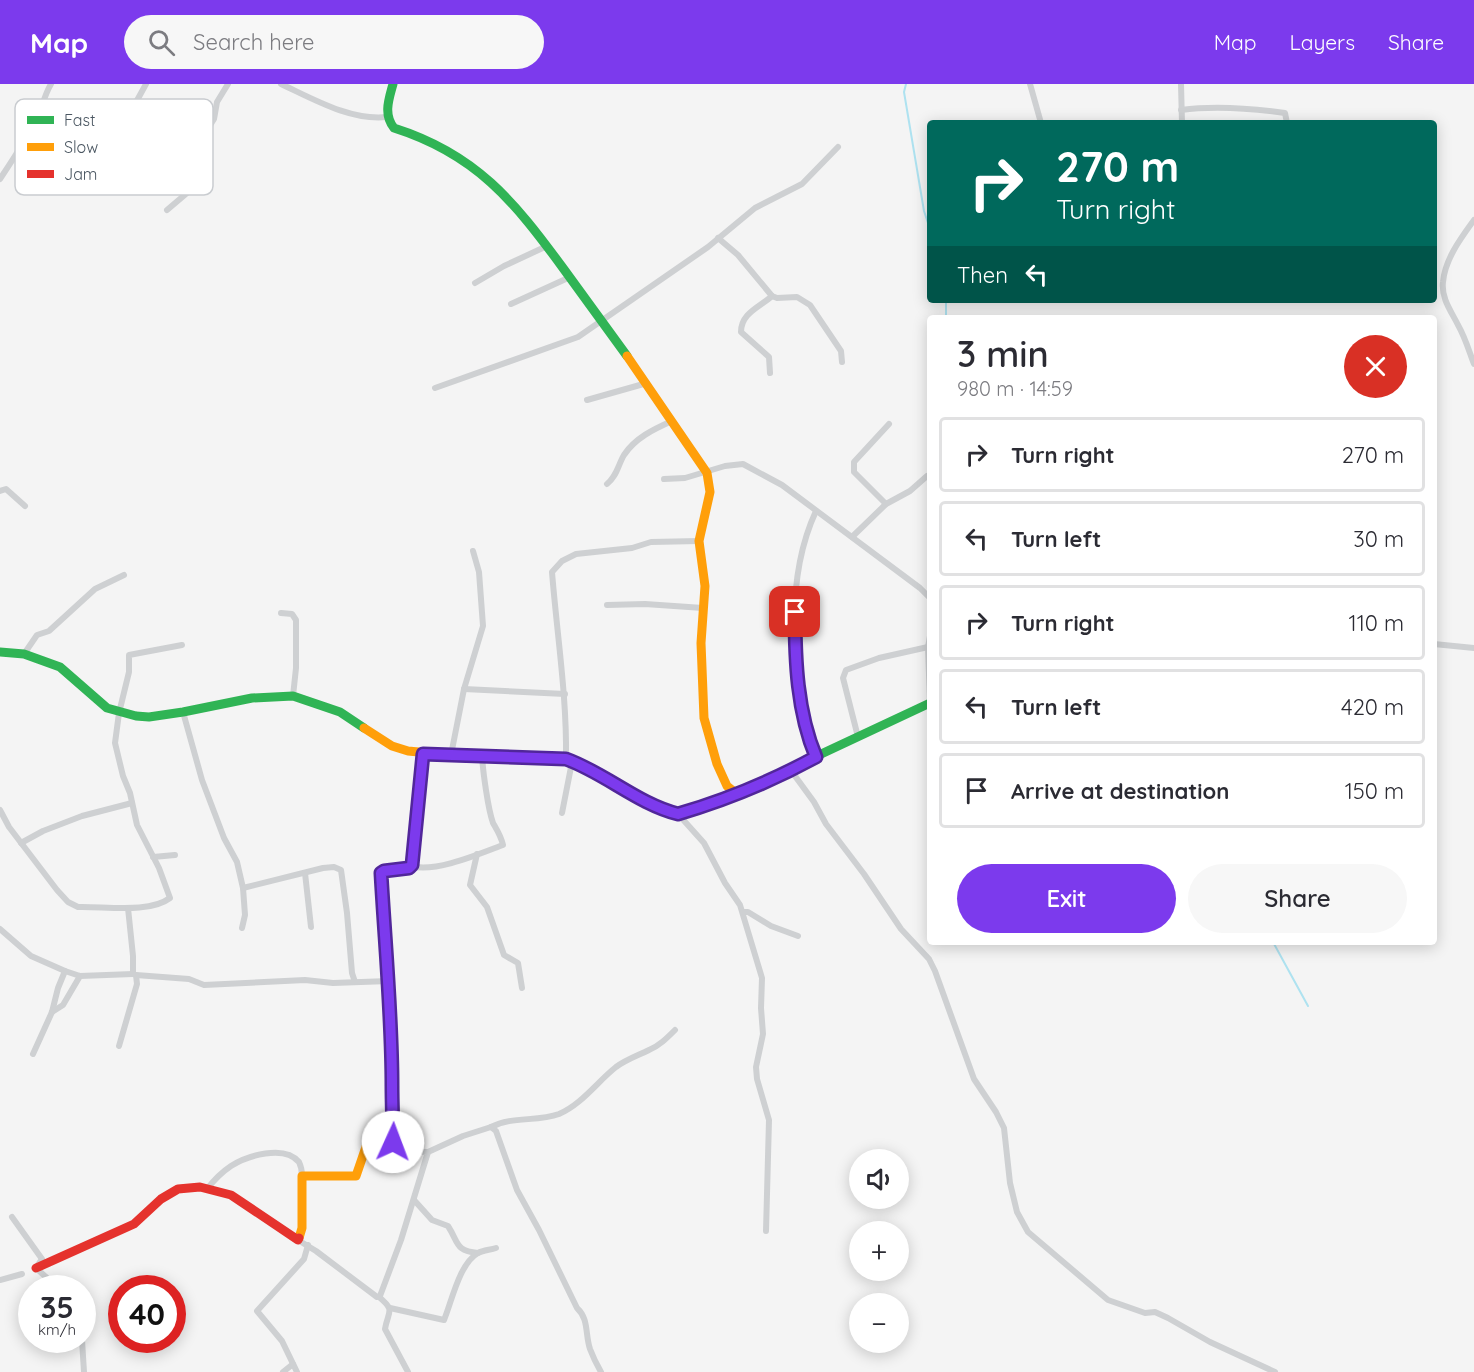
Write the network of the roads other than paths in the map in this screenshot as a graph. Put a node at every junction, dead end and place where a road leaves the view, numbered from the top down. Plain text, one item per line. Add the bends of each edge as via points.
1 (51, 84) edge
2 (146, 84) edge
3 (228, 84) edge
4 (281, 84) edge
5 (393, 84) edge
6 (1030, 84) edge
7 (1181, 84) edge
8 (44, 99) edge
9 (138, 99) edge
10 (1181, 110) junction
11 (387, 117) junction
12 (213, 120) edge
13 (1040, 120) edge
14 (1182, 120) edge
15 (1286, 120) edge
16 (838, 147) dead end
17 (15, 156) edge
18 (0, 179) edge
19 (186, 195) edge
20 (167, 210) dead end
21 (1474, 219) edge
22 (718, 238) junction
23 (547, 246) junction
24 (568, 278) junction
25 (475, 283) dead end
26 (772, 296) junction
27 (511, 303) dead end
28 (602, 320) junction
29 (842, 362) dead end
30 (1474, 364) edge
31 (770, 373) dead end
32 (647, 383) junction
33 (435, 388) dead end
34 (587, 400) dead end
35 (672, 421) junction
36 (889, 424) dead end
37 (707, 473) junction
38 (927, 476) dead end
39 (664, 479) dead end
40 (607, 484) dead end
41 (0, 491) edge
42 (886, 504) junction
43 (25, 506) dead end
44 (816, 511) junction
45 (852, 537) junction
46 (699, 541) junction
47 (473, 551) dead end
48 (124, 575) dead end
49 (927, 595) edge
50 (607, 604) dead end
51 (703, 608) junction
52 (281, 613) dead end
53 (1437, 644) edge
54 (182, 645) dead end
55 (927, 647) edge
56 (1474, 648) edge
57 (0, 652) edge
58 (24, 654) junction
59 (464, 689) junction
60 (564, 694) junction
61 (293, 696) junction
62 (927, 704) edge
63 (183, 712) junction
64 (119, 713) junction
65 (858, 737) junction
66 (423, 754) junction
67 (451, 755) junction
68 (482, 756) junction
69 (816, 757) junction
70 (569, 761) junction
71 (795, 772) junction
72 (727, 786) junction
73 (737, 794) junction
74 (722, 800) junction
75 (132, 803) junction
76 (0, 810) edge
77 (562, 813) dead end
78 (678, 814) junction
79 (21, 843) junction
80 (477, 854) junction
81 (175, 855) dead end
82 (153, 856) junction
83 (411, 867) junction
84 (304, 873) junction
85 (243, 888) junction
86 (128, 908) junction
87 (743, 912) junction
88 (311, 927) dead end
89 (242, 928) dead end
90 (0, 929) edge
91 (798, 936) dead end
92 (65, 971) junction
93 (135, 975) junction
94 (80, 976) junction
95 (389, 981) junction
96 (354, 982) junction
97 (522, 988) dead end
98 (52, 1012) junction
99 (675, 1030) dead end
100 (119, 1046) dead end
101 (33, 1054) dead end
102 (491, 1127) junction
103 (393, 1142) junction
104 (428, 1152) junction
105 (302, 1176) junction
106 (207, 1189) junction
107 (414, 1200) junction
108 (12, 1218) dead end
109 (766, 1231) dead end
110 (298, 1240) junction
111 (308, 1245) junction
112 (496, 1248) dead end
113 (478, 1253) junction
114 (36, 1268) junction
115 (22, 1274) dead end
116 (44, 1275) edge
117 (0, 1280) edge
118 (379, 1297) junction
119 (390, 1308) junction
120 (83, 1353) edge
121 (293, 1364) junction
122 (84, 1372) edge
123 (283, 1372) edge
124 (297, 1372) edge
125 (408, 1372) edge
126 (601, 1372) edge
127 (1275, 1372) edge

1 - 8 street
2 - 9 street
3 - 12 street
4 - 11 street via 323,104 370,119
5 - 11 street
6 - 13 street
7 - 10 street
10 - 14 street
10 - 15 street via 1249,108 1285,113
11 - 23 street via 394,128 442,145 494,183
16 - 22 street via 802,184 760,205
17 - 18 street
19 - 20 street
21 - 30 street via 1458,243 1443,283 1444,296
22 - 26 street via 738,255
22 - 28 street
23 - 24 street
23 - 25 street
24 - 27 street
24 - 28 street
26 - 29 street via 797,297 810,304 841,351
26 - 31 street via 747,314 741,324 741,332 769,357
28 - 32 street
28 - 33 street via 578,337
32 - 34 street
32 - 35 street
35 - 37 street
35 - 40 street via 635,442
36 - 42 street via 852,467
37 - 39 street
37 - 44 street via 742,464 782,485
37 - 46 street via 710,492
38 - 42 street
41 - 43 street via 6,489
42 - 45 street
44 - 45 street
44 - 69 street via 802,547 797,577 795,652 804,723
45 - 49 street
46 - 51 street via 705,586
46 - 60 street via 651,542 576,554 552,572
47 - 59 street via 479,572 483,626
48 - 58 street via 96,589 49,631 37,635
50 - 51 street
51 - 72 street via 704,718
52 - 61 street via 292,614 296,620
53 - 56 street
54 - 64 street via 129,655
55 - 65 street via 846,670 843,678
57 - 58 street
58 - 64 street via 60,667 95,699
59 - 60 street
59 - 67 street
60 - 70 street
61 - 63 street via 252,698
61 - 66 street via 340,712 392,746
62 - 65 street
63 - 64 street via 149,717
63 - 85 street via 202,780 237,862
64 - 75 street via 115,743
65 - 69 street
66 - 67 street
66 - 83 street
67 - 68 street
68 - 70 street
68 - 80 street via 493,821 502,845
69 - 71 street
70 - 77 street
70 - 78 street
71 - 73 street via 781,774
71 - 127 street via 884,907 929,959 970,1069 1004,1128 1010,1183 1017,1212 1028,1232 1108,1300 1145,1313 1155,1312
72 - 73 street
72 - 74 street
73 - 74 street
74 - 78 street
75 - 79 street via 82,816
75 - 82 street via 137,825
76 - 79 street
78 - 87 street via 704,843
79 - 86 street via 68,902 78,907
80 - 83 street via 420,869
80 - 97 street via 470,885 487,907 504,955 518,963
81 - 82 street
82 - 86 street via 170,898 159,905
83 - 95 street via 381,873
84 - 85 street
84 - 88 street
84 - 96 street via 334,867 341,870
85 - 89 street
86 - 93 street
87 - 91 street
87 - 109 street via 762,978 763,1034 756,1067 770,1120
90 - 92 street via 31,956
92 - 94 street
92 - 98 street
93 - 94 street
93 - 96 street via 189,979 204,985
93 - 100 street via 137,984
94 - 98 street via 63,1005
95 - 96 street
95 - 103 street
98 - 101 street
99 - 102 street via 657,1046 615,1068 564,1111
102 - 104 street
102 - 126 street via 499,1136 517,1190 583,1314 590,1349
103 - 104 street via 404,1151
103 - 105 street via 367,1144 356,1176
104 - 107 street
105 - 106 street via 300,1164 288,1155 259,1155 233,1165
105 - 110 street via 302,1228
106 - 110 street via 241,1200
106 - 114 street via 178,1189 134,1224
107 - 113 street via 432,1220 448,1227 459,1247
107 - 118 street
108 - 114 street via 42,1259
110 - 111 street
111 - 118 street
111 - 121 street via 304,1259 257,1311 282,1341
112 - 113 street
113 - 119 street via 462,1273 444,1320
114 - 116 street
115 - 117 street
118 - 119 street
119 - 125 street via 385,1329
120 - 122 street
121 - 123 street
121 - 124 street

